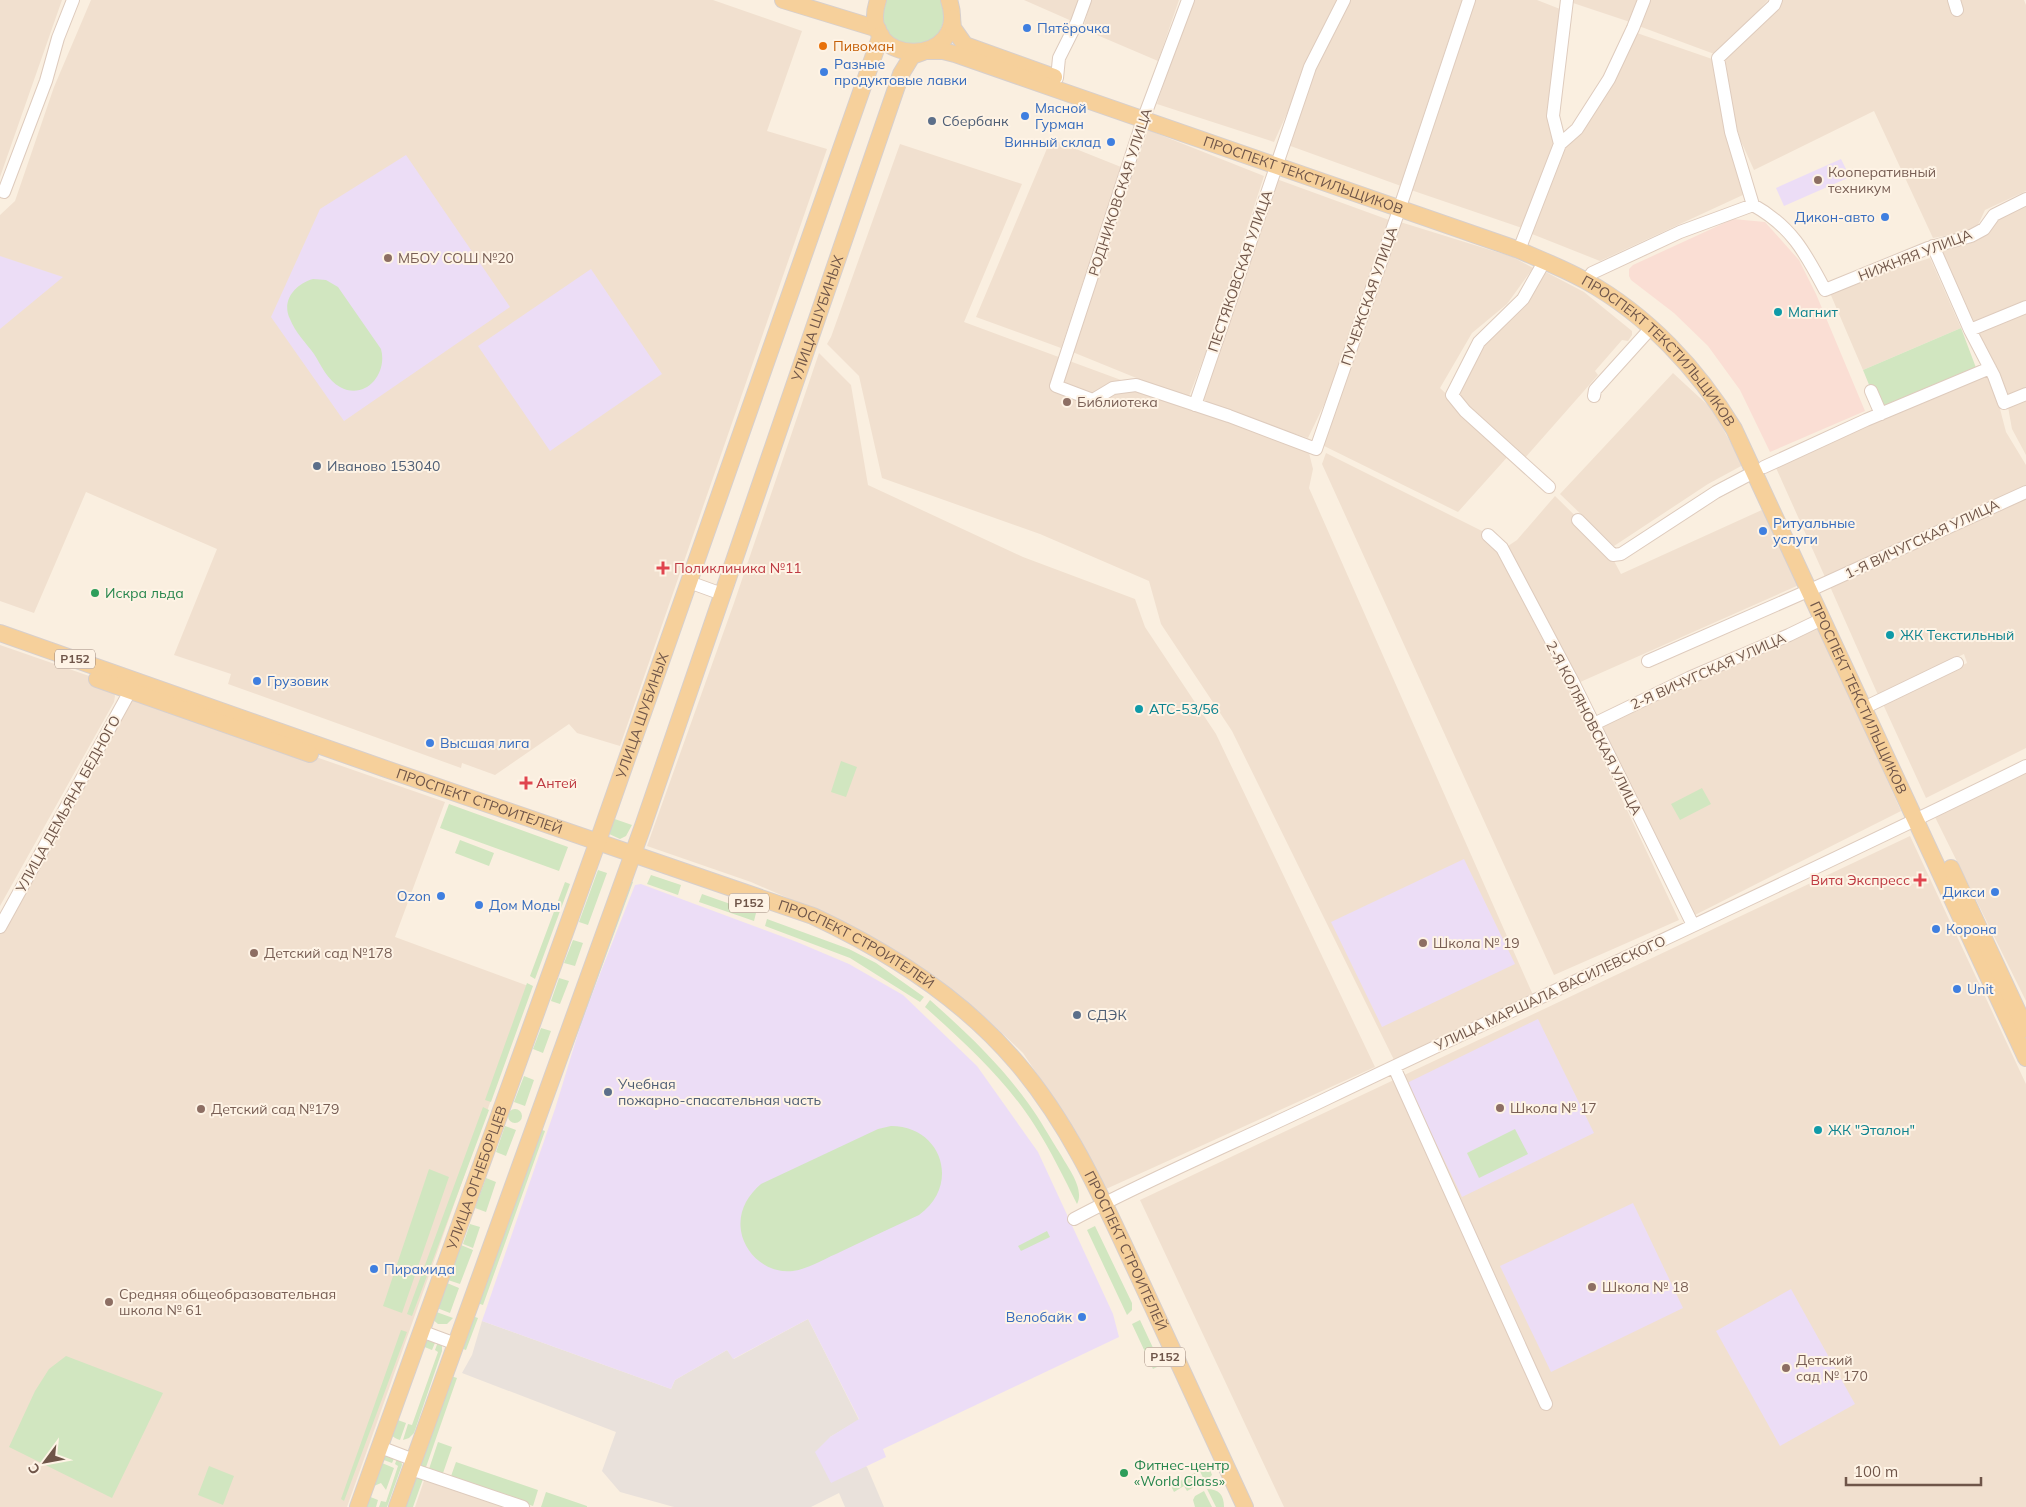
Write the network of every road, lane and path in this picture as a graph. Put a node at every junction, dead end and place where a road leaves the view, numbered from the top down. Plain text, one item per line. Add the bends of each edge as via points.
1 (73, 0) edge
2 (783, 0) edge
3 (878, 0) edge
4 (949, 0) edge
5 (1085, 0) edge
6 (1188, 0) edge
7 (1344, 0) edge
8 (1469, 0) edge
9 (1567, 0) edge
10 (1644, 0) edge
11 (1776, 0) edge
12 (952, 18) junction
13 (880, 32) junction
14 (925, 51) junction
15 (1057, 78) junction
16 (1145, 115) junction
17 (1560, 144) junction
18 (1277, 161) junction
19 (4, 192) dead end
20 (2026, 200) edge
21 (1400, 205) junction
22 (1753, 205) junction
23 (1521, 246) junction
24 (1933, 246) junction
25 (1544, 262) junction
26 (1590, 277) junction
27 (2026, 307) edge
28 (1651, 328) junction
29 (1970, 330) junction
30 (1990, 368) junction
31 (1871, 391) dead end
32 (2026, 394) edge
33 (1594, 396) dead end
34 (1195, 405) junction
35 (1881, 414) junction
36 (1759, 469) junction
37 (1549, 488) dead end
38 (2026, 492) edge
39 (1578, 520) dead end
40 (1488, 535) dead end
41 (689, 582) junction
42 (1814, 589) junction
43 (722, 594) junction
44 (1822, 618) junction
45 (0, 633) edge
46 (0, 644) edge
47 (1648, 661) dead end
48 (1957, 663) dead end
49 (134, 686) junction
50 (1872, 704) junction
51 (1594, 724) junction
52 (2026, 766) edge
53 (1920, 818) junction
54 (596, 845) junction
55 (631, 857) junction
56 (1693, 926) junction
57 (0, 927) edge
58 (2026, 1030) edge
59 (2026, 1058) edge
60 (1394, 1067) junction
61 (1099, 1205) junction
62 (1074, 1218) dead end
63 (422, 1331) junction
64 (456, 1344) junction
65 (1546, 1404) dead end
66 (380, 1447) junction
67 (412, 1465) junction
68 (358, 1507) edge
69 (397, 1507) edge
70 (523, 1507) edge
71 (1234, 1507) edge
72 (1245, 1507) edge

1 - 19 street
2 - 13 main road
3 - 13 main road via 875,16
4 - 12 main road, ПРОСПЕКТ ТЕКСТИЛЬЩИКОВ
5 - 15 street via 1059,58
6 - 16 street, РОДНИКОВСКАЯ УЛИЦА
7 - 18 street, ПЕСТЯКОВСКАЯ УЛИЦА via 1310,67
8 - 21 street, ПУЧЕЖСКАЯ УЛИЦА
9 - 17 street via 1553,116
10 - 17 street via 1609,79 1577,129
11 - 22 street via 1718,58 1731,132
12 - 14 main road, УЛИЦА ШУБИНЫХ via 946,35
12 - 15 main road, ПРОСПЕКТ ТЕКСТИЛЬЩИКОВ via 953,28 965,45
13 - 14 main road, ПРОСПЕКТ ТЕКСТИЛЬЩИКОВ via 890,44 903,51
13 - 41 main road, УЛИЦА ШУБИНЫХ
14 - 16 main road, ПРОСПЕКТ ТЕКСТИЛЬЩИКОВ via 949,52
14 - 43 main road, УЛИЦА ШУБИНЫХ via 912,56 902,74
15 - 16 main road, ПРОСПЕКТ ТЕКСТИЛЬЩИКОВ
16 - 18 main road, ПРОСПЕКТ ТЕКСТИЛЬЩИКОВ
16 - 34 street, РОДНИКОВСКАЯ УЛИЦА via 1056,386 1093,400 1113,388 1136,385
17 - 23 street
18 - 21 main road, ПРОСПЕКТ ТЕКСТИЛЬЩИКОВ
18 - 34 street, ПЕСТЯКОВСКАЯ УЛИЦА
20 - 24 street, НИЖНЯЯ УЛИЦА via 1994,215 1984,229 1971,236
21 - 23 main road, ПРОСПЕКТ ТЕКСТИЛЬЩИКОВ
21 - 34 street, ПУЧЕЖСКАЯ УЛИЦА via 1316,449
22 - 24 street, НИЖНЯЯ УЛИЦА via 1786,228 1808,258 1825,290
22 - 26 street via 1680,232
23 - 25 main road, ПРОСПЕКТ ТЕКСТИЛЬЩИКОВ
23 - 26 main road, ПРОСПЕКТ ТЕКСТИЛЬЩИКОВ via 1548,251
24 - 29 street
25 - 26 main road, ПРОСПЕКТ ТЕКСТИЛЬЩИКОВ
25 - 37 street via 1523,299 1479,342 1452,395 1465,411
26 - 28 main road, ПРОСПЕКТ ТЕКСТИЛЬЩИКОВ
26 - 36 main road, ПРОСПЕКТ ТЕКСТИЛЬЩИКОВ via 1625,294 1655,317 1696,360 1730,402
27 - 29 street
28 - 33 street via 1594,390
28 - 36 main road, ПРОСПЕКТ ТЕКСТИЛЬЩИКОВ via 1715,397
29 - 30 street
30 - 32 street via 2004,403
30 - 35 street
31 - 35 street
35 - 36 street
36 - 39 street via 1716,492 1622,554 1613,555
36 - 42 main road, ПРОСПЕКТ ТЕКСТИЛЬЩИКОВ
38 - 42 street, 1-Я ВИЧУГСКАЯ УЛИЦА
40 - 51 street, 2-Я КОЛЯНОВСКАЯ УЛИЦА via 1502,548
41 - 43 street
41 - 54 main road, УЛИЦА ШУБИНЫХ
42 - 44 main road, ПРОСПЕКТ ТЕКСТИЛЬЩИКОВ
42 - 47 street, 1-Я ВИЧУГСКАЯ УЛИЦА
42 - 50 main road, ПРОСПЕКТ ТЕКСТИЛЬЩИКОВ
43 - 55 main road, УЛИЦА ШУБИНЫХ
44 - 51 street, 2-Я ВИЧУГСКАЯ УЛИЦА
44 - 53 main road, ПРОСПЕКТ ТЕКСТИЛЬЩИКОВ
45 - 49 main road, ПРОСПЕКТ СТРОИТЕЛЕЙ / Р152
46 - 49 main road, ПРОСПЕКТ СТРОИТЕЛЕЙ / Р152
48 - 50 street
49 - 54 main road, ПРОСПЕКТ СТРОИТЕЛЕЙ / Р152
49 - 57 street, УЛИЦА ДЕМЬЯНА БЕДНОГО
50 - 53 main road, ПРОСПЕКТ ТЕКСТИЛЬЩИКОВ
51 - 56 street, 2-Я КОЛЯНОВСКАЯ УЛИЦА
52 - 53 street, УЛИЦА МАРШАЛА ВАСИЛЕВСКОГО
53 - 56 street, УЛИЦА МАРШАЛА ВАСИЛЕВСКОГО
53 - 58 main road, ПРОСПЕКТ ТЕКСТИЛЬЩИКОВ
53 - 59 main road, ПРОСПЕКТ ТЕКСТИЛЬЩИКОВ
54 - 55 main road, ПРОСПЕКТ СТРОИТЕЛЕЙ / Р152
54 - 63 main road, УЛИЦА ОГНЕБОРЦЕВ
55 - 61 main road, ПРОСПЕКТ СТРОИТЕЛЕЙ / Р152 via 811,926 865,951 913,982 954,1014 1010,1070 1035,1103
55 - 64 main road
56 - 60 street, УЛИЦА МАРШАЛА ВАСИЛЕВСКОГО
60 - 61 street, УЛИЦА МАРШАЛА ВАСИЛЕВСКОГО
60 - 65 street
61 - 62 street, УЛИЦА МАРШАЛА ВАСИЛЕВСКОГО
61 - 71 main road, ПРОСПЕКТ СТРОИТЕЛЕЙ / Р152
61 - 72 main road, ПРОСПЕКТ СТРОИТЕЛЕЙ / Р152
63 - 64 street
63 - 66 main road, УЛИЦА ОГНЕБОРЦЕВ
64 - 67 main road
66 - 67 street
66 - 68 main road, УЛИЦА ОГНЕБОРЦЕВ
67 - 69 main road
67 - 70 street

